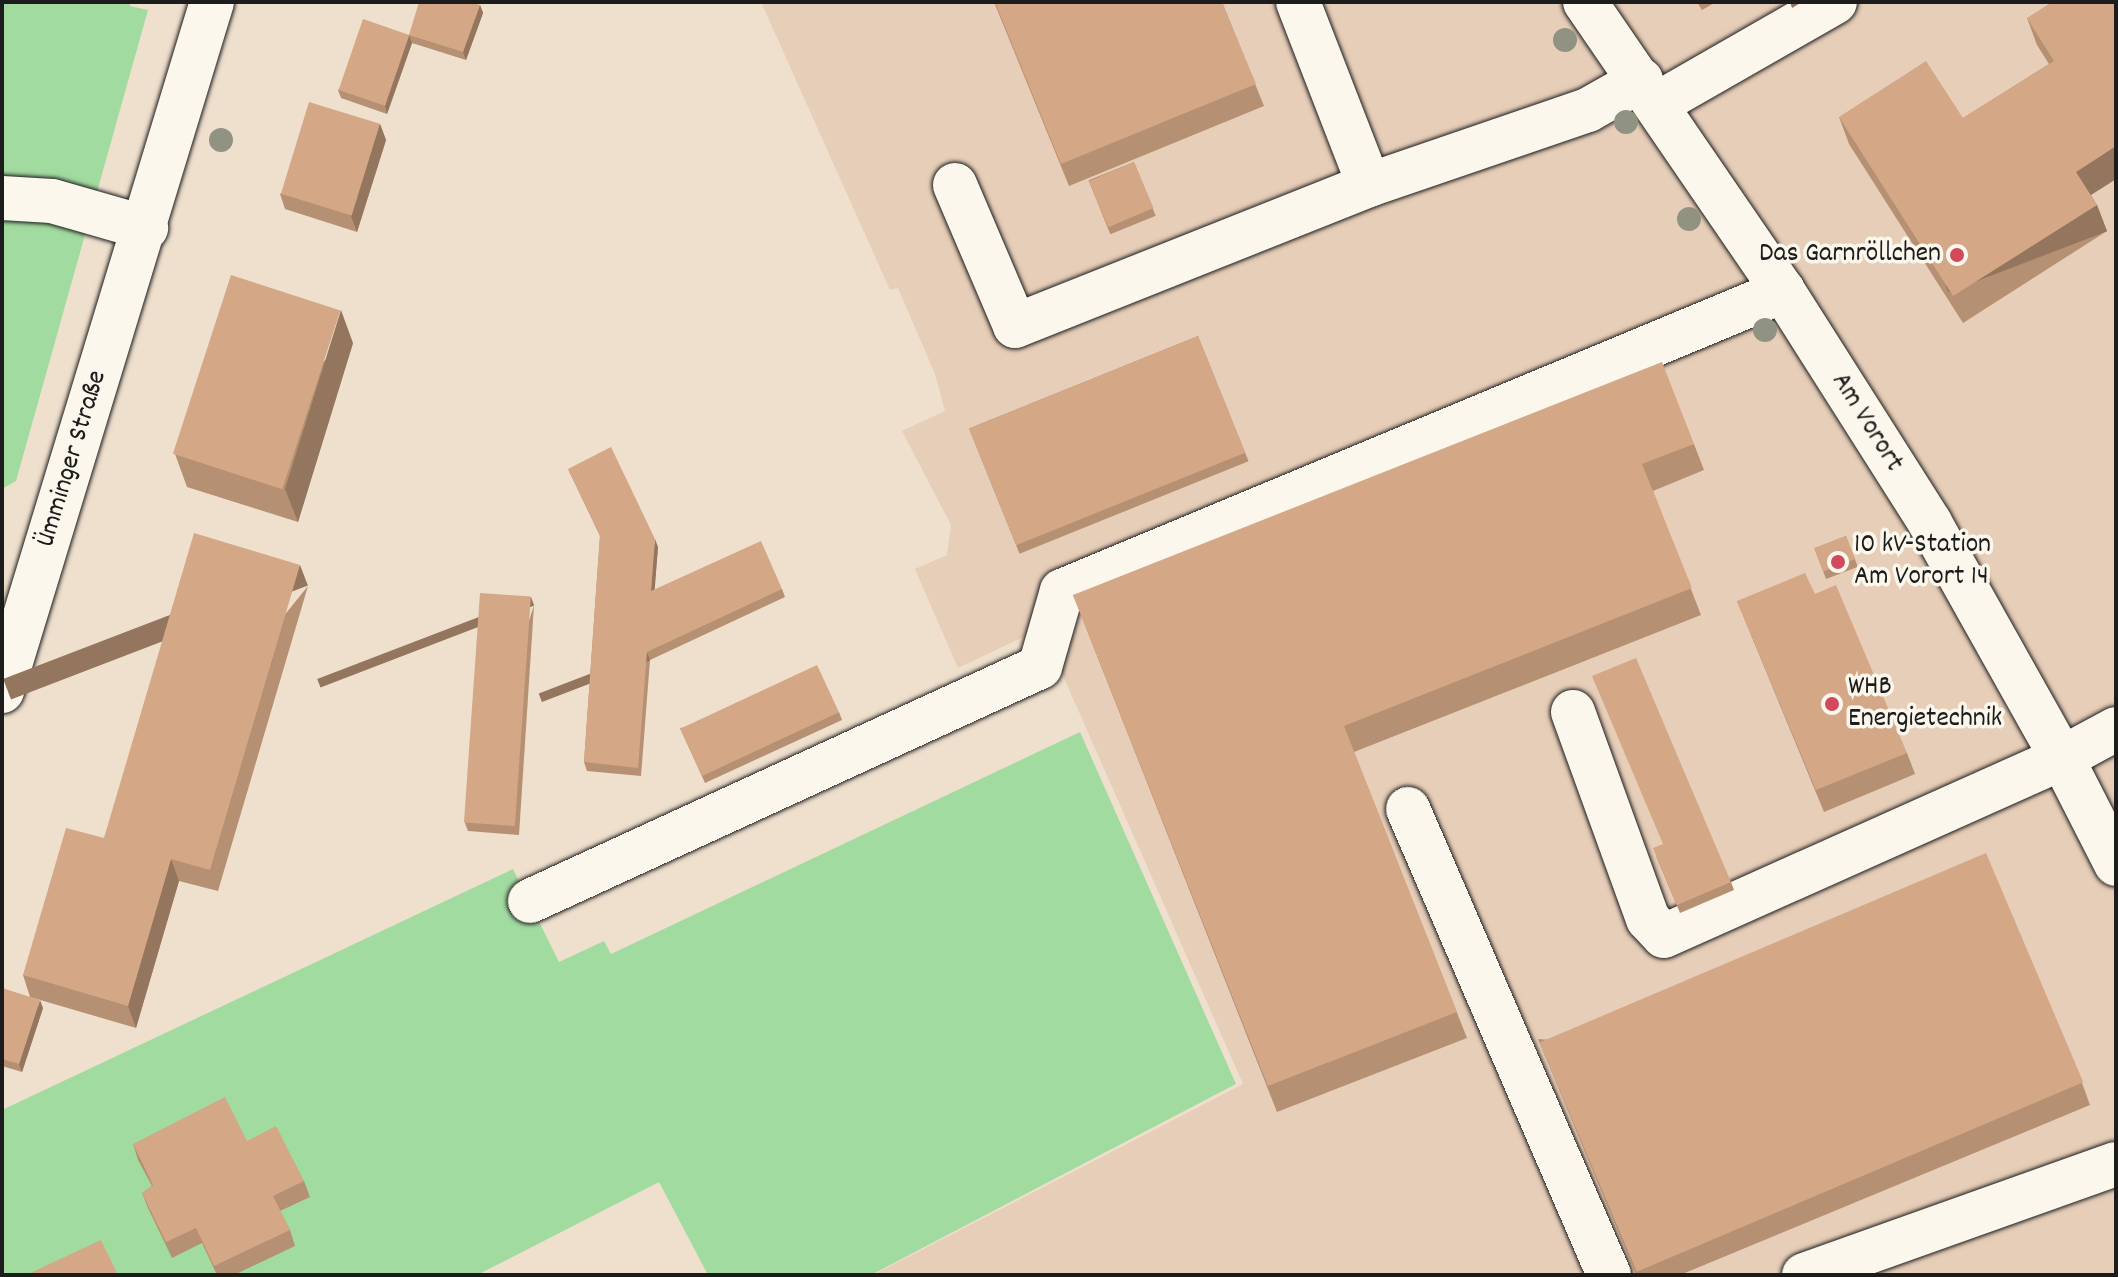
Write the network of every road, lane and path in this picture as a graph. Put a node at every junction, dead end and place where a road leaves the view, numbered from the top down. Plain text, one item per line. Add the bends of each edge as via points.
1 (212, 2) edge
2 (1298, 2) edge
3 (1585, 2) edge
4 (1835, 2) edge
5 (1649, 92) junction
6 (955, 185) dead end
7 (1369, 185) junction
8 (2, 198) edge
9 (146, 228) junction
10 (1783, 291) junction
11 (2, 691) edge
12 (1573, 712) dead end
13 (2116, 729) edge
14 (2062, 758) junction
15 (2099, 788) edge
16 (1408, 809) dead end
17 (2116, 864) edge
18 (530, 901) dead end
19 (2116, 1164) edge
20 (1609, 1275) edge
21 (1804, 1275) edge

1 - 9 street, Ümminger Straße
2 - 7 street
3 - 5 street, Am Vorort
4 - 5 street
5 - 7 street
5 - 10 street, Am Vorort
6 - 7 street via 1015,326
8 - 9 street via 52,201
9 - 11 street, Ümminger Straße
10 - 14 street, Am Vorort via 1930,523
10 - 18 street via 1062,591 1040,667
12 - 14 street via 1648,919 1664,936
13 - 14 street
14 - 15 street, Am Vorort
15 - 17 street, Am Vorort
16 - 20 street
19 - 21 street

